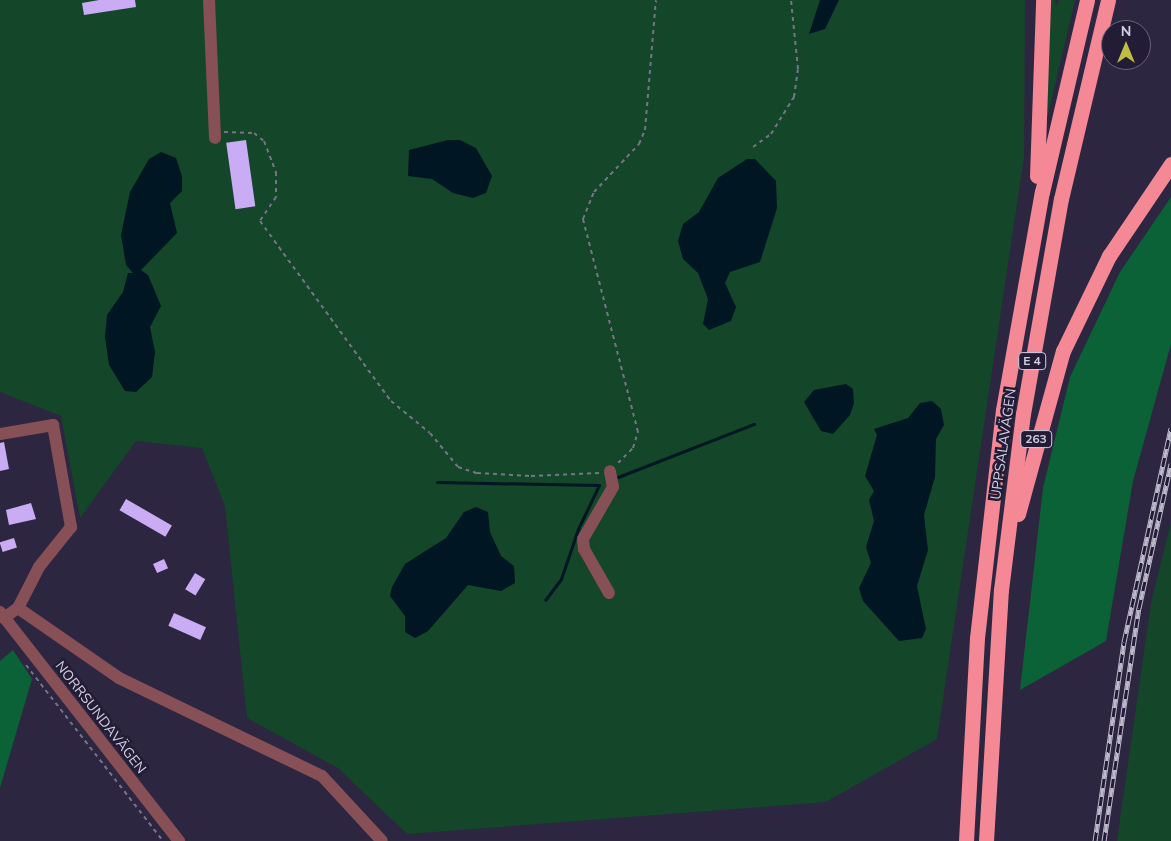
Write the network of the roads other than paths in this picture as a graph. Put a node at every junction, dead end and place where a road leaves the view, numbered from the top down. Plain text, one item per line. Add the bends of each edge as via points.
1 (210, 0) edge
2 (1042, 0) edge
3 (1087, 0) edge
4 (1108, 0) edge
5 (215, 134) road end
6 (1171, 164) edge
7 (1030, 252) junction
8 (0, 434) edge
9 (610, 471) road end
10 (1002, 590) junction
11 (609, 593) dead end
12 (18, 608) junction
13 (2, 615) edge
14 (179, 841) edge
15 (382, 841) edge
16 (966, 841) edge
17 (986, 841) edge

1 - 5 street
2 - 7 highway via 1040,130
3 - 7 highway, UPPSALAVÄGEN / E 4
4 - 10 highway, UPPSALAVÄGEN / E 4 via 1048,264
6 - 10 highway, 263 via 1109,256 1063,351 1033,449
7 - 16 highway, UPPSALAVÄGEN / E 4 via 990,506 972,692
8 - 12 street via 53,425 71,527 39,568
9 - 11 street via 613,487 583,539 584,549
10 - 17 highway, UPPSALAVÄGEN / E 4
12 - 13 street
12 - 15 street via 119,678 322,776
13 - 14 street, NORRSUNDAVÄGEN

